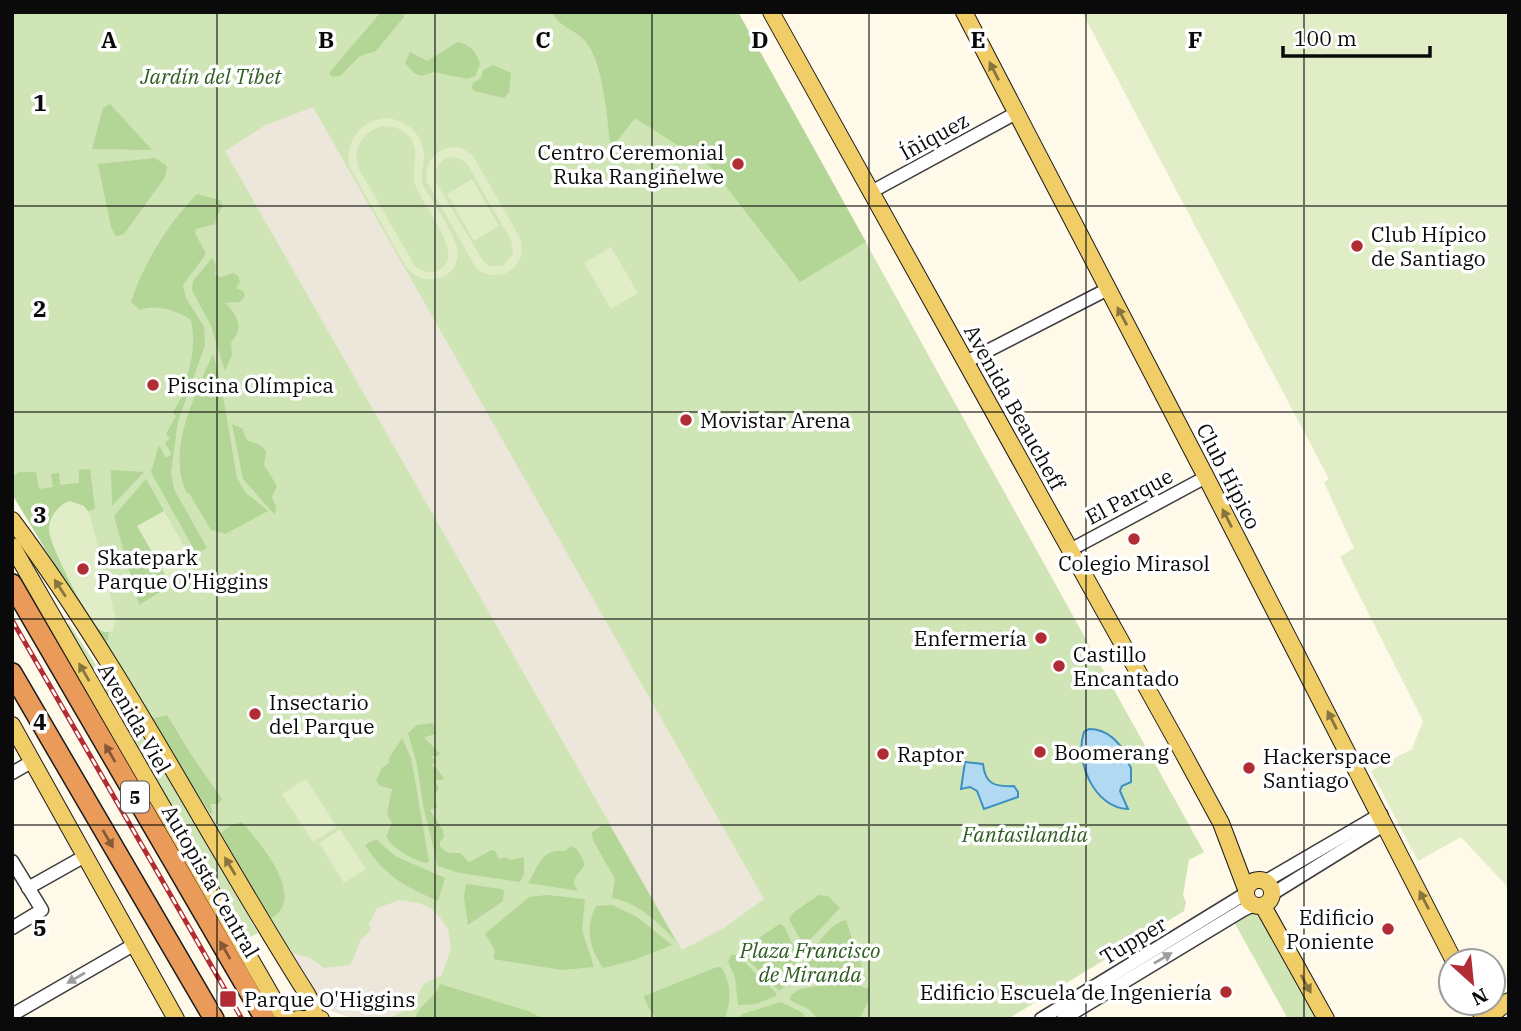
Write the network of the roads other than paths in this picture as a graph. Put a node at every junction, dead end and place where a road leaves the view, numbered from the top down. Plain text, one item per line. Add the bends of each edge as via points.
1 (771, 12) edge
2 (964, 12) edge
3 (1016, 113) junction
4 (871, 192) junction
5 (1108, 289) junction
6 (966, 362) junction
7 (1206, 477) junction
8 (12, 520) edge
9 (12, 546) edge
10 (1070, 550) junction
11 (12, 584) edge
12 (12, 673) edge
13 (12, 725) edge
14 (33, 761) junction
15 (12, 773) edge
16 (1383, 819) junction
17 (85, 856) junction
18 (12, 860) edge
19 (28, 888) junction
20 (1258, 893) junction
21 (12, 928) edge
22 (135, 944) junction
23 (1447, 947) edge
24 (1509, 1001) edge
25 (266, 1010) edge
26 (12, 1015) edge
27 (315, 1018) edge
28 (176, 1019) edge
29 (214, 1019) edge
30 (285, 1019) edge
31 (297, 1019) edge
32 (320, 1019) edge
33 (1041, 1019) edge
34 (1063, 1019) edge
35 (1326, 1019) edge
36 (1485, 1019) edge

1 - 4 main road, Avenida Beaucheff
3 -> 2 main road, Club Hípico
3 - 4 street, Íñiquez
3 - 5 main road, Club Hípico
4 - 6 main road, Avenida Beaucheff
5 - 6 street
7 -> 5 main road, Club Hípico
6 - 10 main road, Avenida Beaucheff
7 - 10 street, El Parque
16 -> 7 main road, Club Hípico
27 -> 8 main road via 307,994 150,731
25 -> 9 main road, Avenida Viel
10 - 20 main road, Avenida Beaucheff
25 -> 11 highway, Autopista Central / 5
12 -> 29 highway, 5
13 - 14 main road
14 - 15 street
14 - 17 main road
16 - 20 street, Tupper
23 -> 16 main road, Club Hípico
17 - 19 street
17 - 22 main road
18 - 19 street
19 - 21 street via 42,910
20 - 33 street, Tupper
34 -> 20 street, Tupper via 1237,913
20 -> 35 main road, Avenida Beaucheff
22 -> 26 street
22 - 28 main road
24 - 36 main road
25 - 30 main road, Avenida Viel
27 - 31 main road
27 - 32 main road

